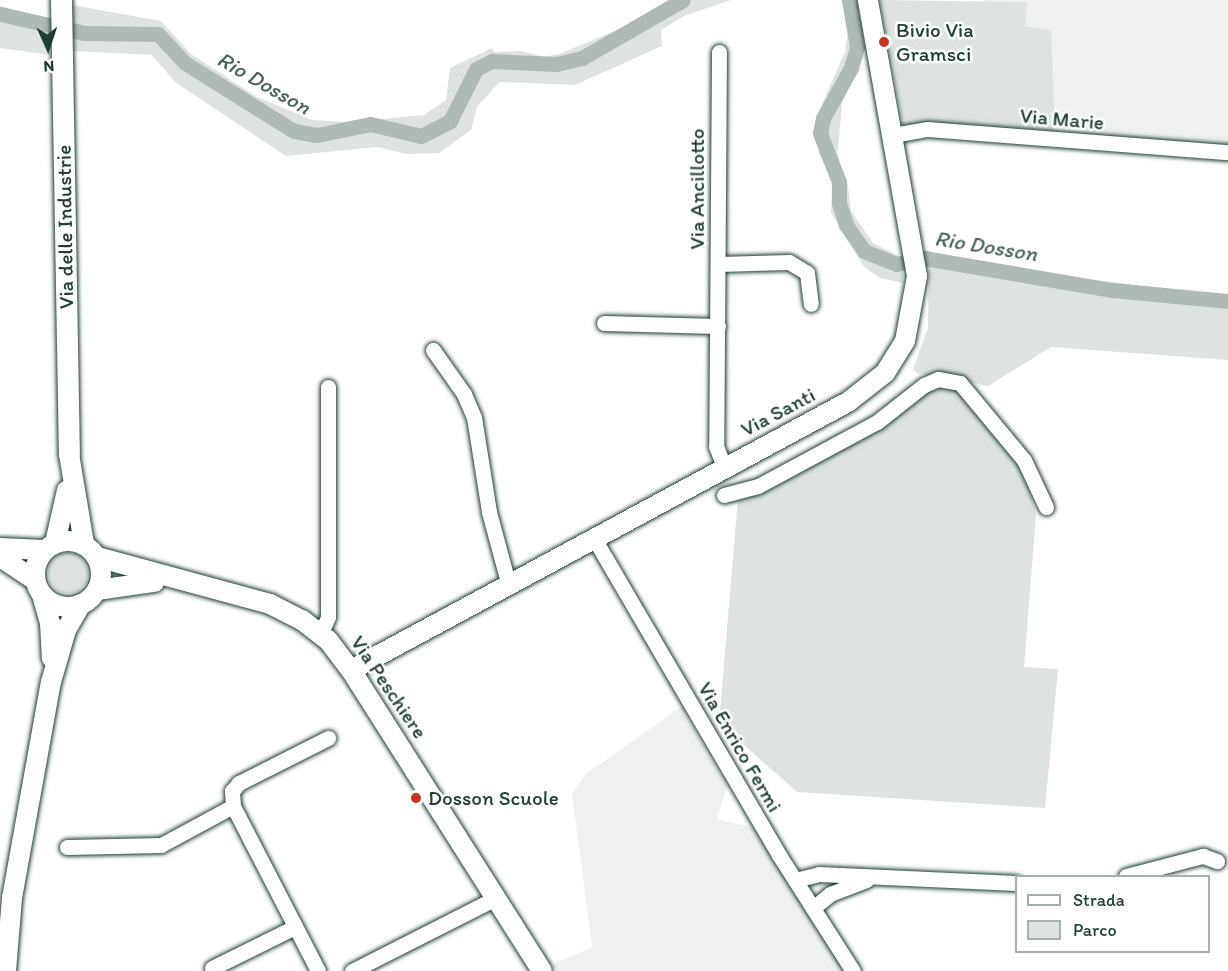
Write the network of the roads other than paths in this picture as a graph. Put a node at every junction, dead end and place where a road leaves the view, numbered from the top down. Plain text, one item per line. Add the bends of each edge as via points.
1 (868, 0) edge
2 (61, 7) edge
3 (719, 52) dead end
4 (893, 135) junction
5 (1228, 152) edge
6 (718, 264) junction
7 (811, 304) dead end
8 (604, 323) dead end
9 (718, 326) junction
10 (434, 350) dead end
11 (328, 387) dead end
12 (69, 454) junction
13 (724, 467) junction
14 (724, 495) dead end
15 (1046, 507) dead end
16 (595, 540) junction
17 (49, 546) junction
18 (0, 548) edge
19 (90, 551) junction
20 (0, 557) edge
21 (193, 586) junction
22 (509, 586) junction
23 (38, 588) junction
24 (97, 590) junction
25 (81, 604) junction
26 (320, 635) junction
27 (351, 670) junction
28 (51, 681) junction
29 (328, 738) dead end
30 (233, 806) junction
31 (67, 847) dead end
32 (1217, 861) dead end
33 (1130, 875) edge
34 (875, 877) junction
35 (795, 880) junction
36 (1015, 883) edge
37 (496, 898) junction
38 (813, 908) junction
39 (295, 927) junction
40 (212, 968) dead end
41 (6, 971) edge
42 (318, 971) edge
43 (352, 971) edge
44 (542, 971) edge
45 (853, 971) edge

1 - 4 street, Via Santi
2 - 12 main road, Via delle Industrie
3 - 6 street, Via Ancillotto
4 - 5 street, Via Marie via 927,129
4 - 13 street, Via Santi via 917,276 905,341 885,374 848,402
6 - 7 street via 789,262 807,273
6 - 9 street, Via Ancillotto
8 - 9 street
9 - 13 street, Via Ancillotto via 716,446
10 - 22 street via 464,394 474,417 489,512
11 - 26 street via 328,617
12 - 17 street, Via delle Industrie via 64,515
12 - 19 street, Via delle Industrie
13 - 16 street, Via Santi
14 - 15 street via 758,486 877,422 924,385 938,380 960,383 1024,460
16 - 22 street, Via Santi
16 - 35 street, Via Enrico Fermi
17 - 18 street
17 - 19 street
17 - 23 street via 34,569
19 - 21 street, Via Peschiere
19 - 24 street via 101,579
20 - 23 street
21 - 24 street via 147,581
21 - 26 street, Via Peschiere via 270,604
22 - 27 street, Via Santi
23 - 25 street via 60,606
23 - 28 street via 50,623
24 - 25 street
25 - 28 street via 66,630
26 - 27 street, Via Peschiere
27 - 37 street, Via Peschiere
28 - 41 street via 18,864
29 - 30 street via 239,783 232,791
30 - 31 street via 161,845
30 - 39 street
32 - 33 street via 1203,856
34 - 35 street via 819,874
34 - 36 street
34 - 38 street via 830,894
35 - 38 street, Via Enrico Fermi
37 - 43 street
37 - 44 street, Via Peschiere
38 - 45 street, Via Enrico Fermi
39 - 40 street
39 - 42 street

